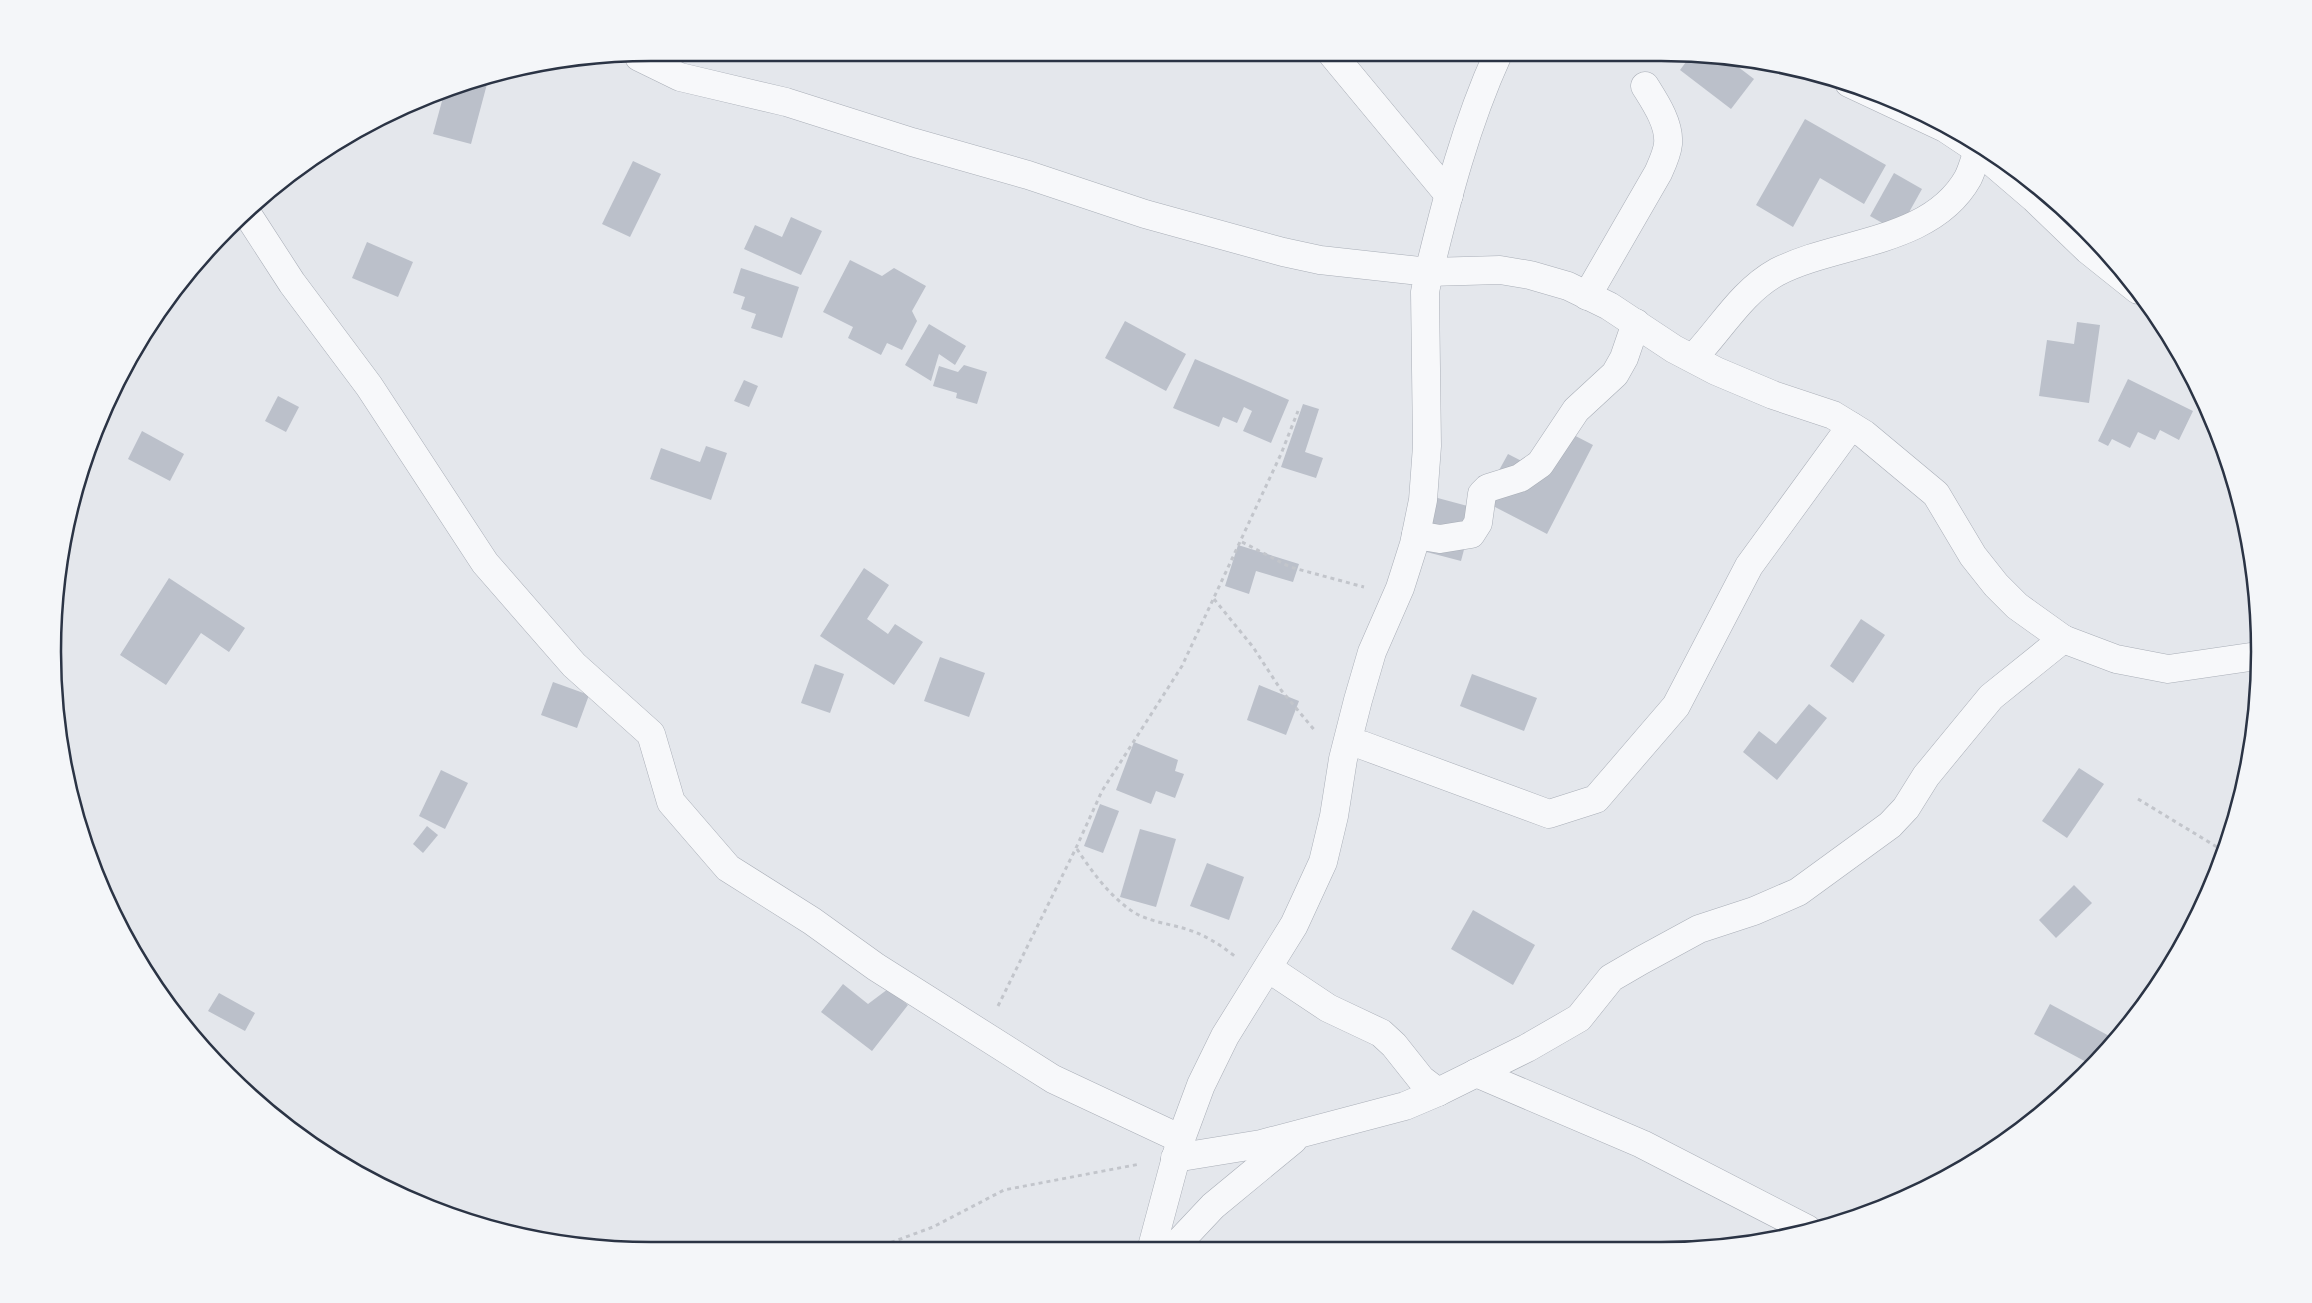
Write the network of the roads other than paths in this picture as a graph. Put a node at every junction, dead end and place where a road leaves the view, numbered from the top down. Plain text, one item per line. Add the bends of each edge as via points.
1 (645, 61) edge
2 (1338, 61) edge
3 (1495, 61) edge
4 (1646, 86) dead end
5 (1978, 154) edge
6 (2010, 176) edge
7 (1449, 195) junction
8 (250, 219) edge
9 (2106, 264) edge
10 (1429, 272) junction
11 (1587, 296) junction
12 (1636, 324) junction
13 (1693, 358) junction
14 (1852, 426) junction
15 (1416, 536) junction
16 (2063, 639) junction
17 (2251, 657) edge
18 (1352, 752) junction
19 (1267, 969) junction
20 (1476, 1073) junction
21 (1438, 1092) junction
22 (1300, 1134) junction
23 (1178, 1148) junction
24 (1798, 1225) edge
25 (1155, 1236) edge
26 (1178, 1242) edge
27 (1186, 1242) edge

1 - 10 street via 680,77 786,102 1145,214 1274,249 1320,260
2 - 7 street
3 - 7 street via 1480,94
4 - 11 street via 1665,126 1668,142 1665,157
5 - 13 street via 1968,179 1946,207 1916,225 1888,236 1778,272 1755,286
6 - 9 street
7 - 10 street
8 - 23 street via 292,283 369,386 485,563 574,665 652,734 671,802 728,868 1053,1079
10 - 11 street via 1500,270 1561,284
10 - 15 street via 1425,292 1427,446 1423,500
11 - 12 street
12 - 13 street
12 - 15 street via 1615,374 1576,410 1540,464 1520,478 1488,488 1482,494 1478,523 1471,534 1440,539
13 - 14 street via 1773,396 1833,415
14 - 16 street via 1936,494 1973,556 1996,585 2017,606
14 - 18 street via 1749,566 1676,706 1596,799 1549,814
15 - 18 street via 1397,594 1372,652
16 - 17 street via 2116,658 2168,669
16 - 20 street via 1991,697 1890,826 1798,892 1699,929 1611,978 1579,1018
18 - 19 street via 1324,862 1294,925
19 - 21 street via 1328,1008 1381,1034 1421,1079
19 - 23 street via 1225,1036 1201,1085
20 - 21 street
20 - 24 street via 1642,1144
21 - 22 street via 1405,1106
22 - 23 street via 1261,1144
22 - 27 street via 1213,1206
23 - 25 street
25 - 26 street

